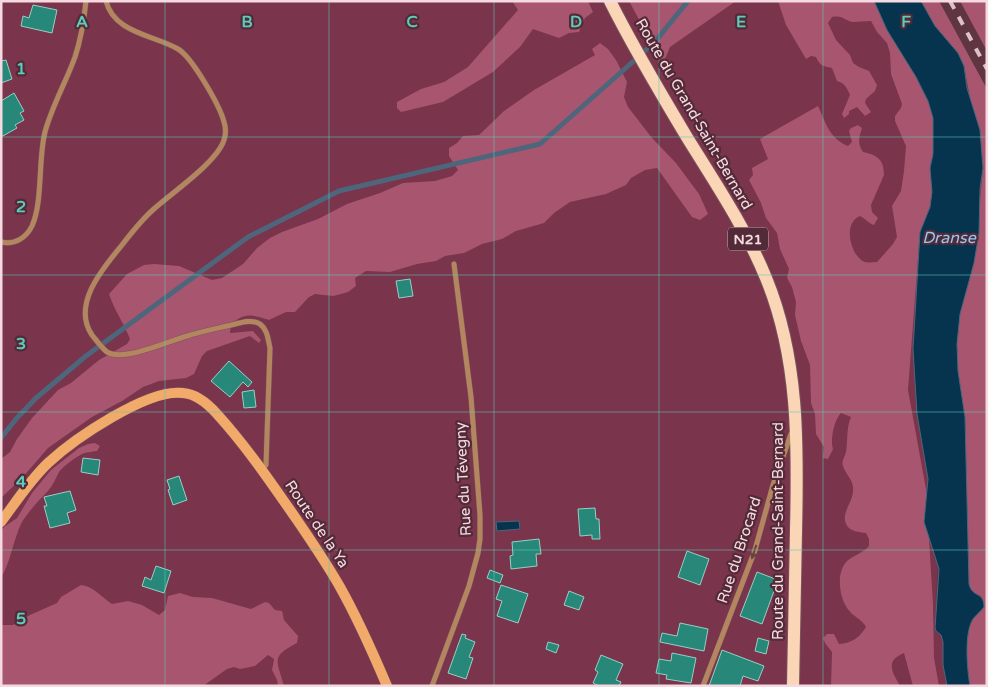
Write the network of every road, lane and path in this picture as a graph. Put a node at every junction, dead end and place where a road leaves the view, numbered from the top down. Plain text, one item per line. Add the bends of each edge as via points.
1 (86, 1) edge
2 (106, 1) edge
3 (611, 3) edge
4 (1, 242) edge
5 (454, 264) dead end
6 (796, 422) junction
7 (262, 469) junction
8 (1, 522) edge
9 (387, 686) edge
10 (432, 686) edge
11 (703, 686) edge
12 (793, 686) edge

1 - 4 street via 75,57 45,131 32,225 16,242
2 - 7 street via 111,14 119,22 185,54 221,113 226,130 222,146 153,210 98,275 86,308 88,326 106,351 127,354 241,323 260,324 270,348 266,465
3 - 6 main road, Route du Grand-Saint-Bernard / N21 via 650,75 735,215 766,278 787,345
5 - 10 street, Rue du Tévegny via 471,397 480,539 469,586
6 -> 11 street, Rue du Brocard via 773,485 755,550
6 - 12 main road, Route du Grand-Saint-Bernard / N21
7 - 8 street, Route de la Ya via 217,414 196,396 178,392 160,394 124,410 70,444 38,474
7 - 9 street, Route de la Ya via 331,571

